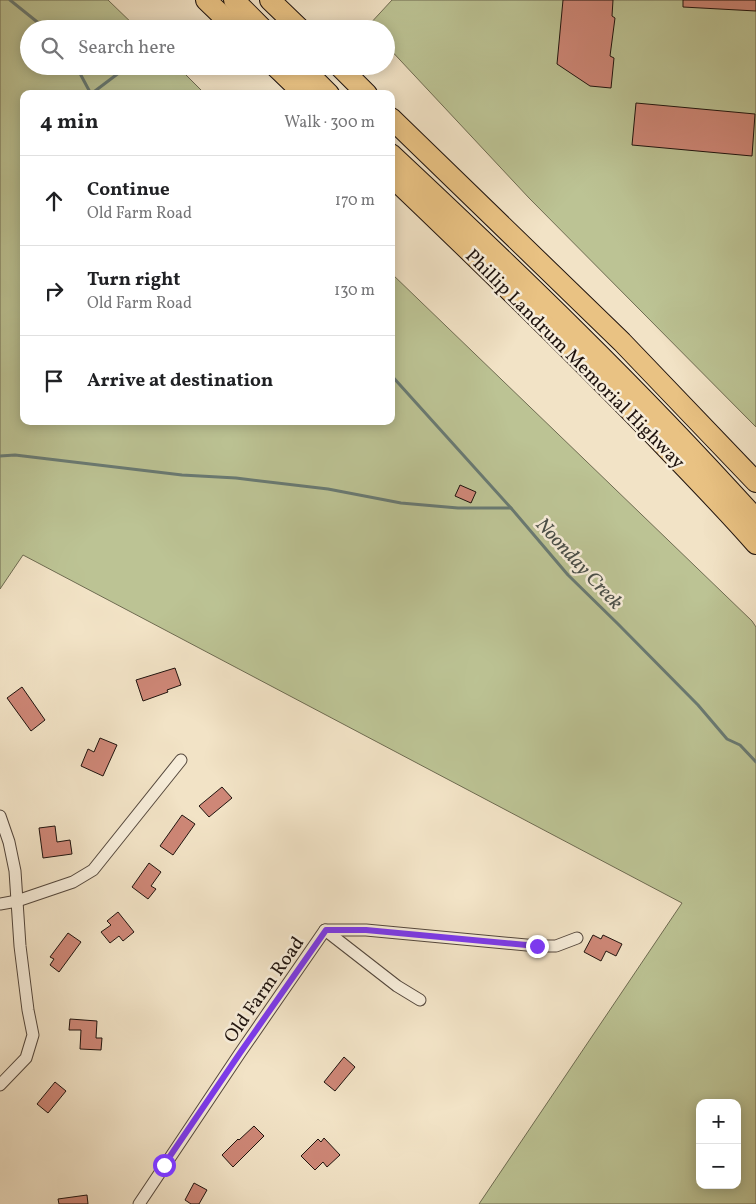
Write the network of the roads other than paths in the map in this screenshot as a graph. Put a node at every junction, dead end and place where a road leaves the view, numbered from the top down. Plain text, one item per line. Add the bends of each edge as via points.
1 (206, 0) edge
2 (234, 0) edge
3 (270, 0) edge
4 (227, 20) edge
5 (254, 20) edge
6 (291, 20) edge
7 (284, 75) edge
8 (310, 75) edge
9 (348, 75) edge
10 (300, 90) edge
11 (325, 90) edge
12 (362, 90) edge
13 (395, 122) edge
14 (395, 158) edge
15 (395, 180) edge
16 (756, 482) edge
17 (756, 519) edge
18 (756, 544) edge
19 (181, 760) dead end
20 (0, 816) edge
21 (17, 901) junction
22 (0, 904) edge
23 (326, 930) junction
24 (577, 938) dead end
25 (420, 1000) dead end
26 (0, 1085) edge
27 (139, 1204) edge

1 - 4 highway
2 - 5 highway
3 - 6 highway
7 - 10 highway
8 - 11 highway
9 - 12 highway
13 - 16 highway via 622,342
14 - 17 highway via 623,377
15 - 18 highway, Phillip Landrum Memorial Highway via 562,342
19 - 21 street via 93,870 73,882
20 - 21 street via 15,871
21 - 22 street
21 - 26 street via 33,1035 26,1058
23 - 24 street, Old Farm Road via 366,930 537,946 556,946
23 - 25 street via 397,986
23 - 27 street, Old Farm Road

